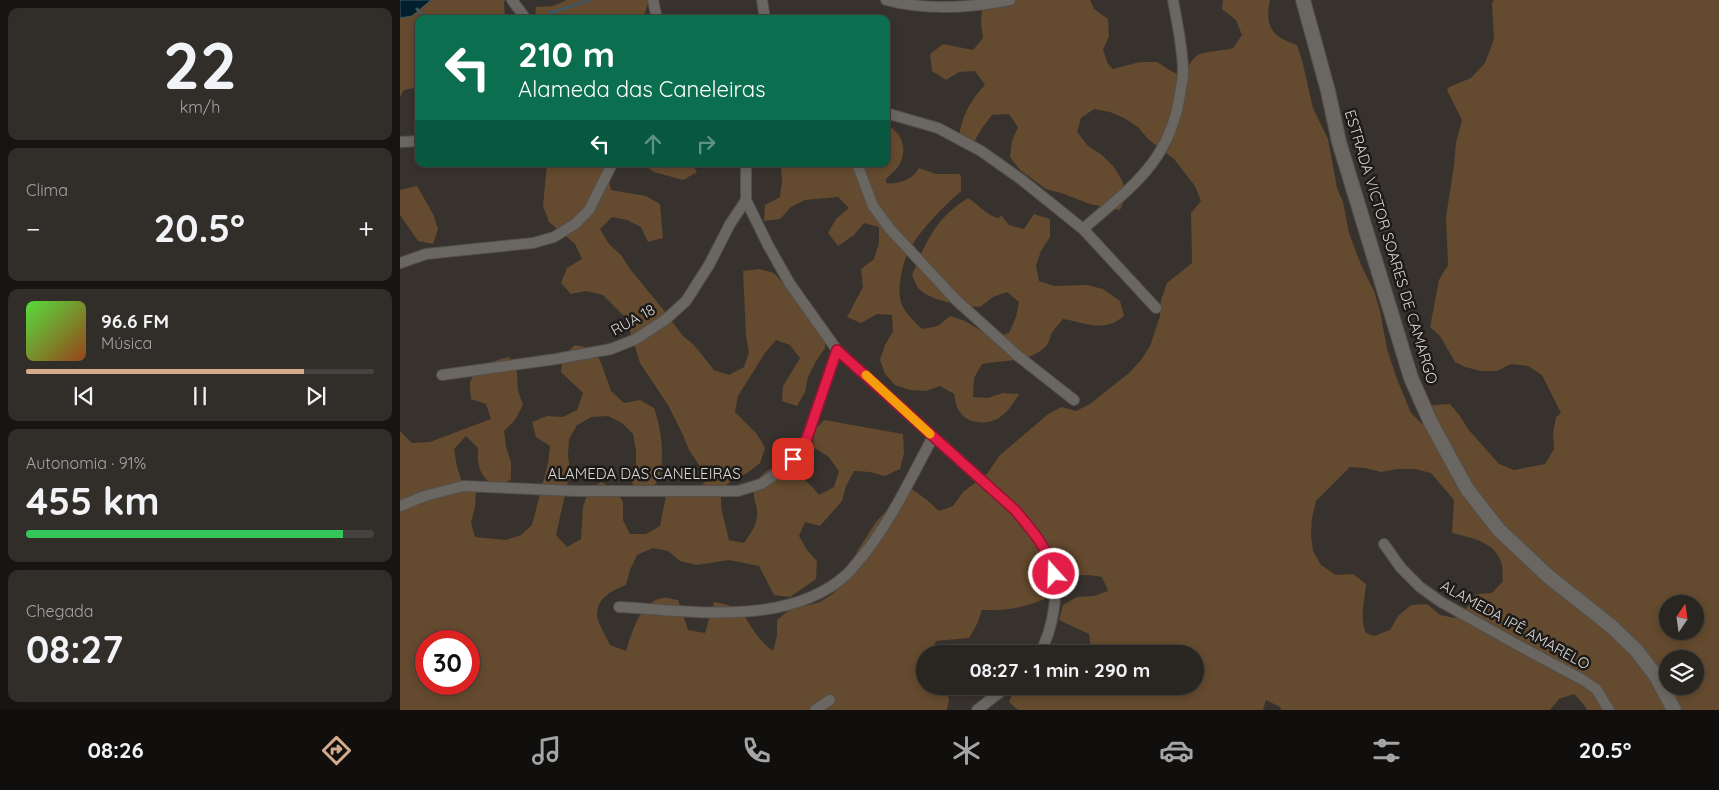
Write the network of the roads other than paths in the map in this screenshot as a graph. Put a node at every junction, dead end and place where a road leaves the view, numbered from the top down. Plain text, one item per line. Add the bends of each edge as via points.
1 (512, 0) edge
2 (653, 0) edge
3 (762, 0) edge
4 (886, 0) edge
5 (1010, 0) edge
6 (1173, 0) edge
7 (1304, 0) edge
8 (523, 15) edge
9 (656, 15) edge
10 (764, 15) edge
11 (890, 114) edge
12 (415, 141) edge
13 (400, 142) edge
14 (608, 167) edge
15 (746, 167) edge
16 (860, 167) edge
17 (746, 200) junction
18 (1083, 229) junction
19 (400, 264) edge
20 (1156, 308) dead end
21 (837, 350) junction
22 (442, 375) dead end
23 (1074, 400) dead end
24 (933, 437) junction
25 (400, 506) edge
26 (1384, 544) dead end
27 (619, 607) dead end
28 (1044, 645) edge
29 (996, 695) edge
30 (830, 700) dead end
31 (816, 710) edge
32 (977, 710) edge
33 (1609, 710) edge
34 (1674, 710) edge

1 - 8 street
2 - 9 street
3 - 10 street
4 - 5 street via 945,8
6 - 18 street via 1183,72 1172,130 1160,154 1140,179
7 - 34 main road, ESTRADA VICTOR SOARES DE CAMARGO via 1339,142 1411,378 1431,423 1466,489 1499,530 1636,650 1656,676
11 - 18 street via 938,128 981,151
12 - 13 street
14 - 19 street via 588,210 575,224 554,237 533,243 426,254
15 - 17 street
16 - 23 street via 873,206 890,229 956,300 1018,356
17 - 21 street via 790,284
17 - 22 street, RUA 18 via 686,300 665,320 636,339 611,349
18 - 20 street
21 - 24 street
21 - 25 street, ALAMEDA DAS CANELEIRAS via 807,438 793,459 761,484 738,491 576,491 463,486
24 - 27 street via 878,536 847,575 826,590 802,602 733,612
24 - 28 street via 1015,510 1051,560 1056,588
26 - 33 street, ALAMEDA IPÊ AMARELO via 1420,587 1514,644 1583,680 1596,689
29 - 32 street
30 - 31 street

